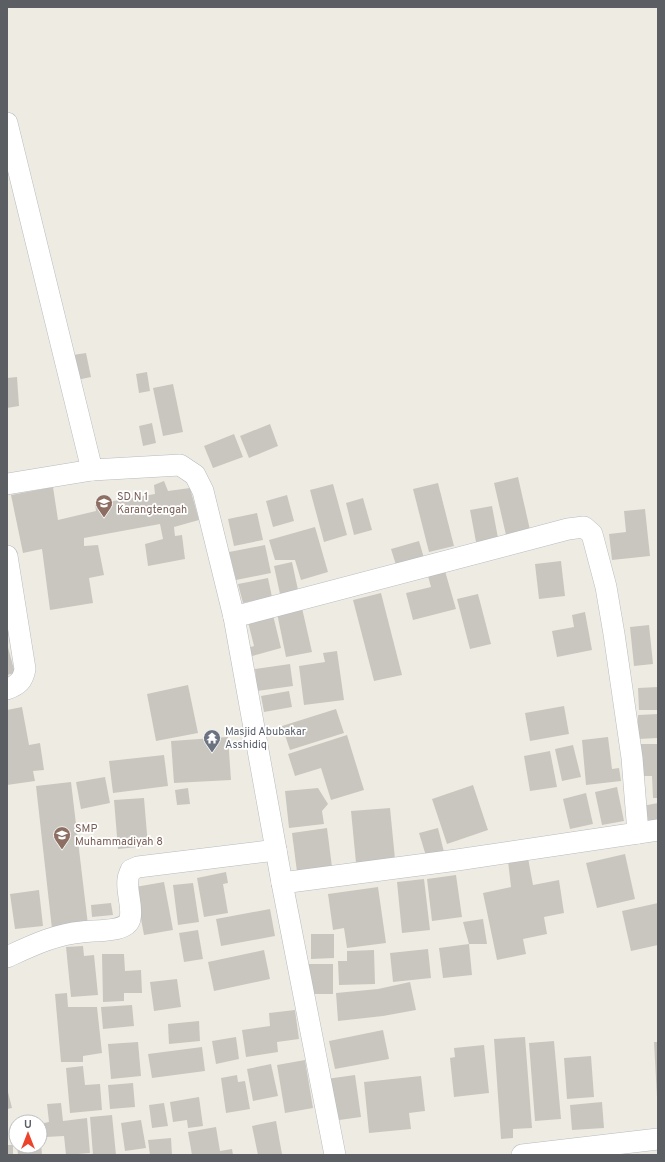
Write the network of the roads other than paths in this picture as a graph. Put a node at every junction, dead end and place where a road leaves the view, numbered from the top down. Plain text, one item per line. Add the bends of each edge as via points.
1 (7, 123) edge
2 (92, 470) junction
3 (7, 484) edge
4 (7, 556) edge
5 (234, 617) junction
6 (7, 689) edge
7 (648, 831) edge
8 (276, 850) junction
9 (282, 883) junction
10 (7, 957) edge
11 (658, 1139) edge
12 (335, 1155) edge
13 (522, 1155) edge

1 - 2 street
2 - 3 street
2 - 5 street via 180,465 195,475 203,491
4 - 6 street via 25,669 19,683
5 - 7 street via 568,529 584,527 592,534 606,587 632,758
5 - 8 street
7 - 9 street
8 - 9 street
8 - 10 street via 138,867 131,870 128,879 131,908 130,920 124,927 81,932 51,939
9 - 12 street
11 - 13 street

